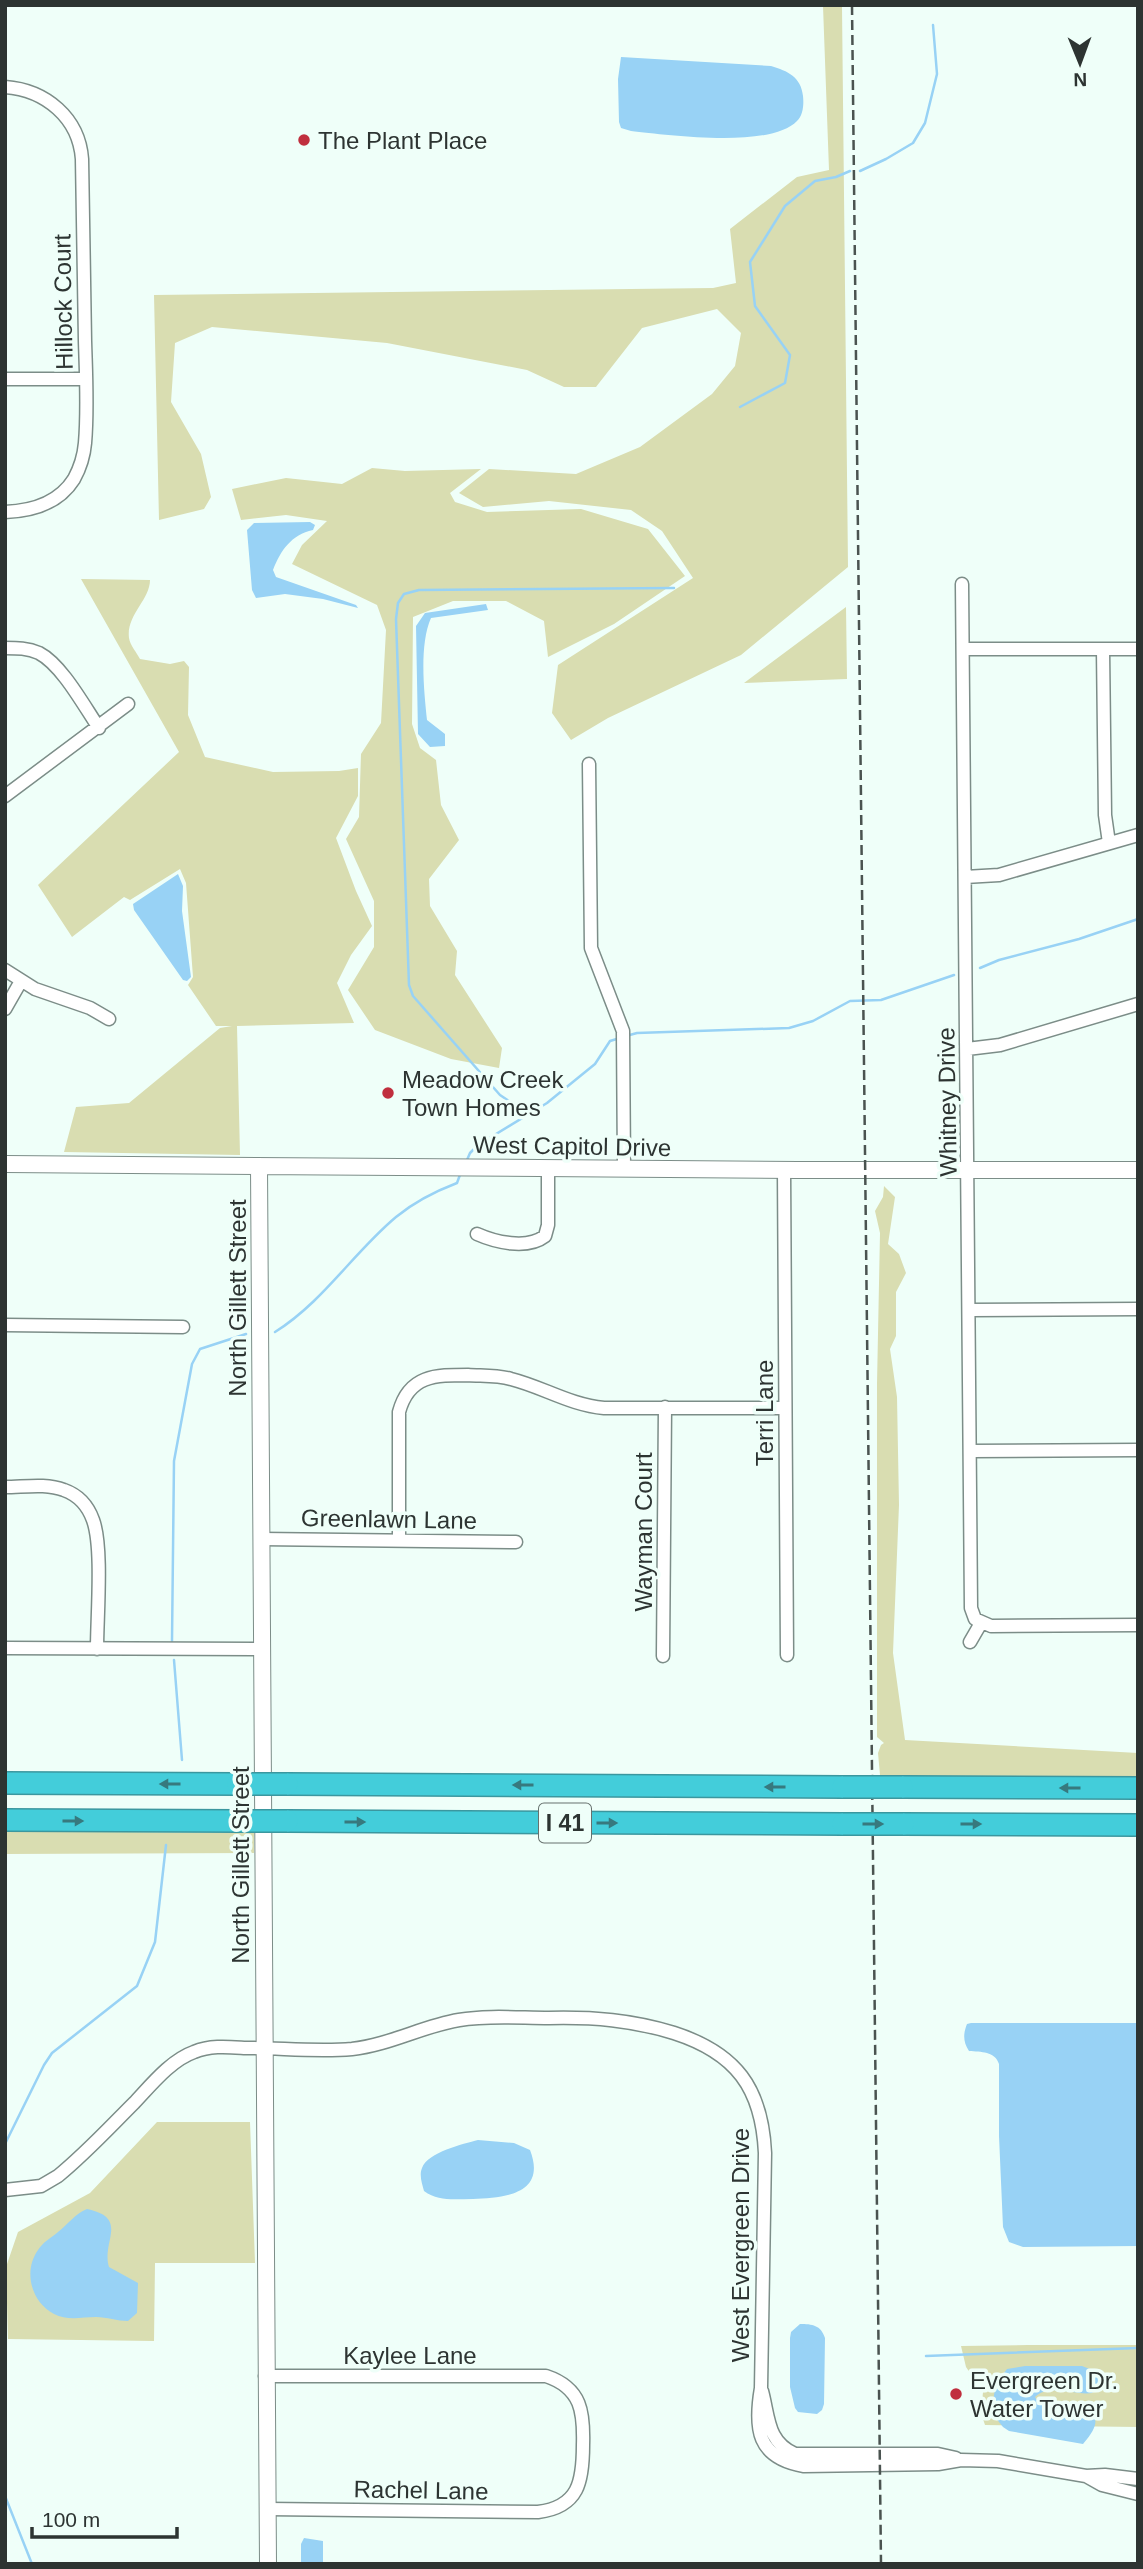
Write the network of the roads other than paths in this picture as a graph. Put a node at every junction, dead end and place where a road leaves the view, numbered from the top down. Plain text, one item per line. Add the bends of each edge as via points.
1 (5, 87) edge
2 (5, 379) edge
3 (86, 379) junction
4 (5, 512) edge
5 (962, 584) dead end
6 (5, 648) edge
7 (963, 649) junction
8 (1138, 649) edge
9 (1103, 650) junction
10 (128, 705) dead end
11 (99, 728) junction
12 (589, 764) dead end
13 (5, 796) edge
14 (1138, 835) edge
15 (1109, 843) junction
16 (965, 877) junction
17 (5, 970) edge
18 (21, 981) junction
19 (1138, 1004) edge
20 (5, 1009) edge
21 (109, 1019) dead end
22 (967, 1049) junction
23 (5, 1164) edge
24 (259, 1167) junction
25 (548, 1168) junction
26 (624, 1169) junction
27 (784, 1170) junction
28 (969, 1170) junction
29 (1138, 1170) edge
30 (477, 1234) dead end
31 (970, 1310) junction
32 (1138, 1310) edge
33 (5, 1325) edge
34 (183, 1327) dead end
35 (664, 1408) junction
36 (784, 1408) junction
37 (1138, 1450) edge
38 (971, 1451) junction
39 (5, 1487) edge
40 (261, 1539) junction
41 (398, 1539) junction
42 (516, 1542) dead end
43 (978, 1621) junction
44 (1138, 1625) edge
45 (970, 1642) dead end
46 (5, 1648) edge
47 (97, 1649) junction
48 (262, 1649) junction
49 (787, 1654) dead end
50 (663, 1656) dead end
51 (5, 1783) edge
52 (1138, 1788) edge
53 (5, 1820) edge
54 (1138, 1825) edge
55 (263, 2048) junction
56 (5, 2190) edge
57 (265, 2376) junction
58 (1086, 2476) junction
59 (1138, 2479) edge
60 (1138, 2494) edge
61 (570, 2499) joint
62 (267, 2509) junction
63 (268, 2564) edge

1 - 3 street, Hillock Court via 30,91 52,103 72,125 80,143
2 - 3 street
3 - 4 street, Hillock Court via 85,444 73,481 46,504 29,511
5 - 7 street, Whitney Drive
6 - 11 street via 28,649 47,658
7 - 9 street
7 - 16 street, Whitney Drive
8 - 9 street
9 - 15 street
10 - 11 street
11 - 13 street
12 - 26 street via 591,948 623,1037
14 - 15 street
15 - 16 street via 999,875
16 - 22 street, Whitney Drive
17 - 18 street
18 - 20 street
18 - 21 street
19 - 22 street via 1000,1045
22 - 28 street, Whitney Drive
23 - 24 street, West Capitol Drive
24 - 25 street, West Capitol Drive
24 - 40 street, North Gillett Street
25 - 26 street, West Capitol Drive
25 - 30 street via 545,1236 532,1242 496,1242
26 - 27 street, West Capitol Drive
27 - 28 street, West Capitol Drive
27 - 36 street, Terri Lane
28 - 29 street, West Capitol Drive
28 - 31 street, Whitney Drive
31 - 32 street
31 - 38 street, Whitney Drive
33 - 34 street
35 - 36 street
35 - 41 street via 592,1407 504,1377 442,1375 419,1382 406,1394 399,1412
35 - 50 street, Wayman Court
36 - 49 street, Terri Lane
37 - 38 street
38 - 43 street, Whitney Drive via 970,1601
39 - 47 street via 63,1490 80,1499 90,1513 96,1528
40 - 41 street, Greenlawn Lane
40 - 48 street, North Gillett Street
41 - 42 street, Greenlawn Lane
43 - 44 street via 998,1626
43 - 45 street
46 - 47 street
47 - 48 street
48 - 55 street, North Gillett Street
52 -> 51 highway, I 41, bridge
53 -> 54 highway, I 41, bridge
55 - 56 street, West Evergreen Drive via 217,2047 191,2052 58,2176 41,2186
55 - 57 street, North Gillett Street
55 - 58 street, West Evergreen Drive via 354,2049 462,2019 572,2017 620,2019 702,2042 730,2061 748,2085 763,2127 757,2412 765,2446 783,2461 804,2466 998,2460
57 - 61 street, Kaylee Lane via 554,2379 574,2395 584,2417 582,2477
57 - 62 street, North Gillett Street
58 - 59 street, West Evergreen Drive
58 - 60 street, West Evergreen Drive
61 - 62 street, Rachel Lane via 538,2512
62 - 63 street, North Gillett Street

